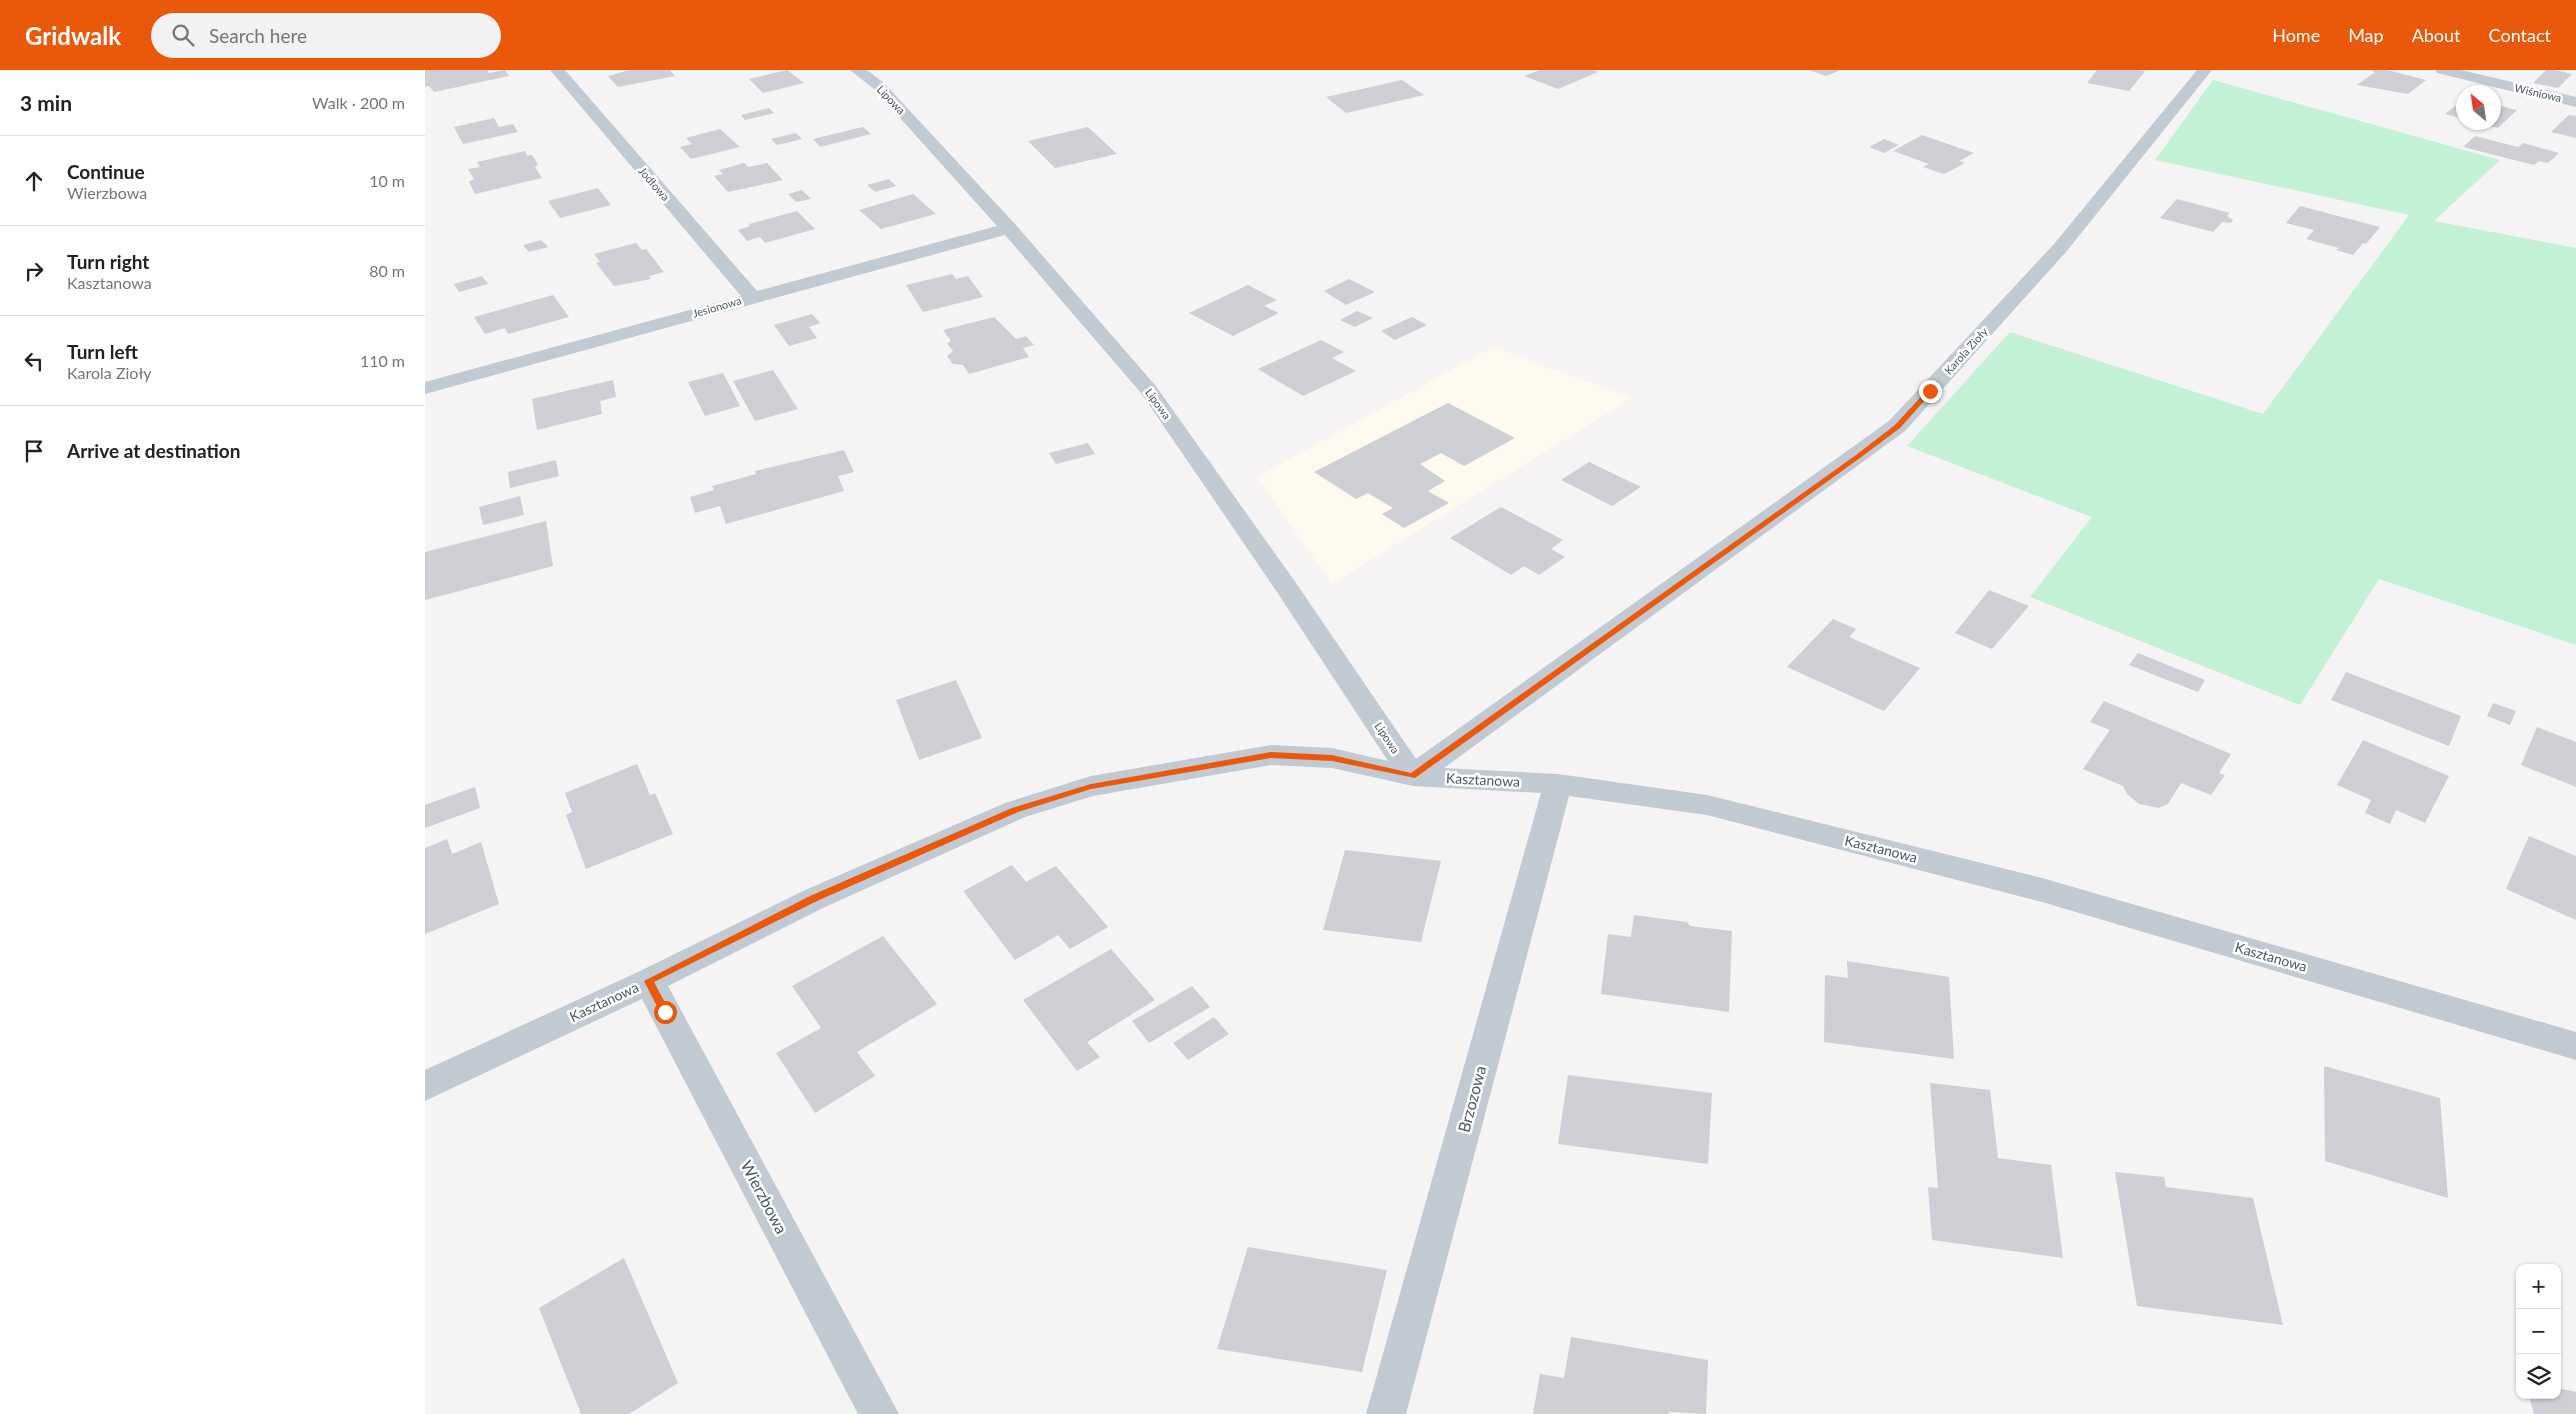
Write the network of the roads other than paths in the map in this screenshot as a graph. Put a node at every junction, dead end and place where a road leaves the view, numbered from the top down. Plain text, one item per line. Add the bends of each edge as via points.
1 (557, 70) edge
2 (857, 70) edge
3 (2205, 70) edge
4 (2442, 70) edge
5 (2576, 102) edge
6 (1009, 228) junction
7 (752, 297) junction
8 (425, 388) edge
9 (1413, 776) junction
10 (1558, 784) junction
11 (649, 981) junction
12 (2576, 1046) edge
13 (425, 1086) edge
14 (879, 1414) edge
15 (1386, 1414) edge

1 - 7 street, Jodłowa
2 - 6 street, Lipowa via 879,86
3 - 9 street, Karola Zioły via 2060,248 1897,426
4 - 5 street, Wiśniowa
6 - 7 street, Jesionowa
6 - 9 street, Lipowa via 1148,389
7 - 8 street, Jesionowa
9 - 10 street, Kasztanowa
9 - 11 street, Kasztanowa via 1332,758 1271,755 1091,786 1015,810 814,899
10 - 12 street, Kasztanowa via 1707,805 2033,888
10 - 15 street, Brzozowa
11 - 13 street, Kasztanowa
11 - 14 street, Wierzbowa

